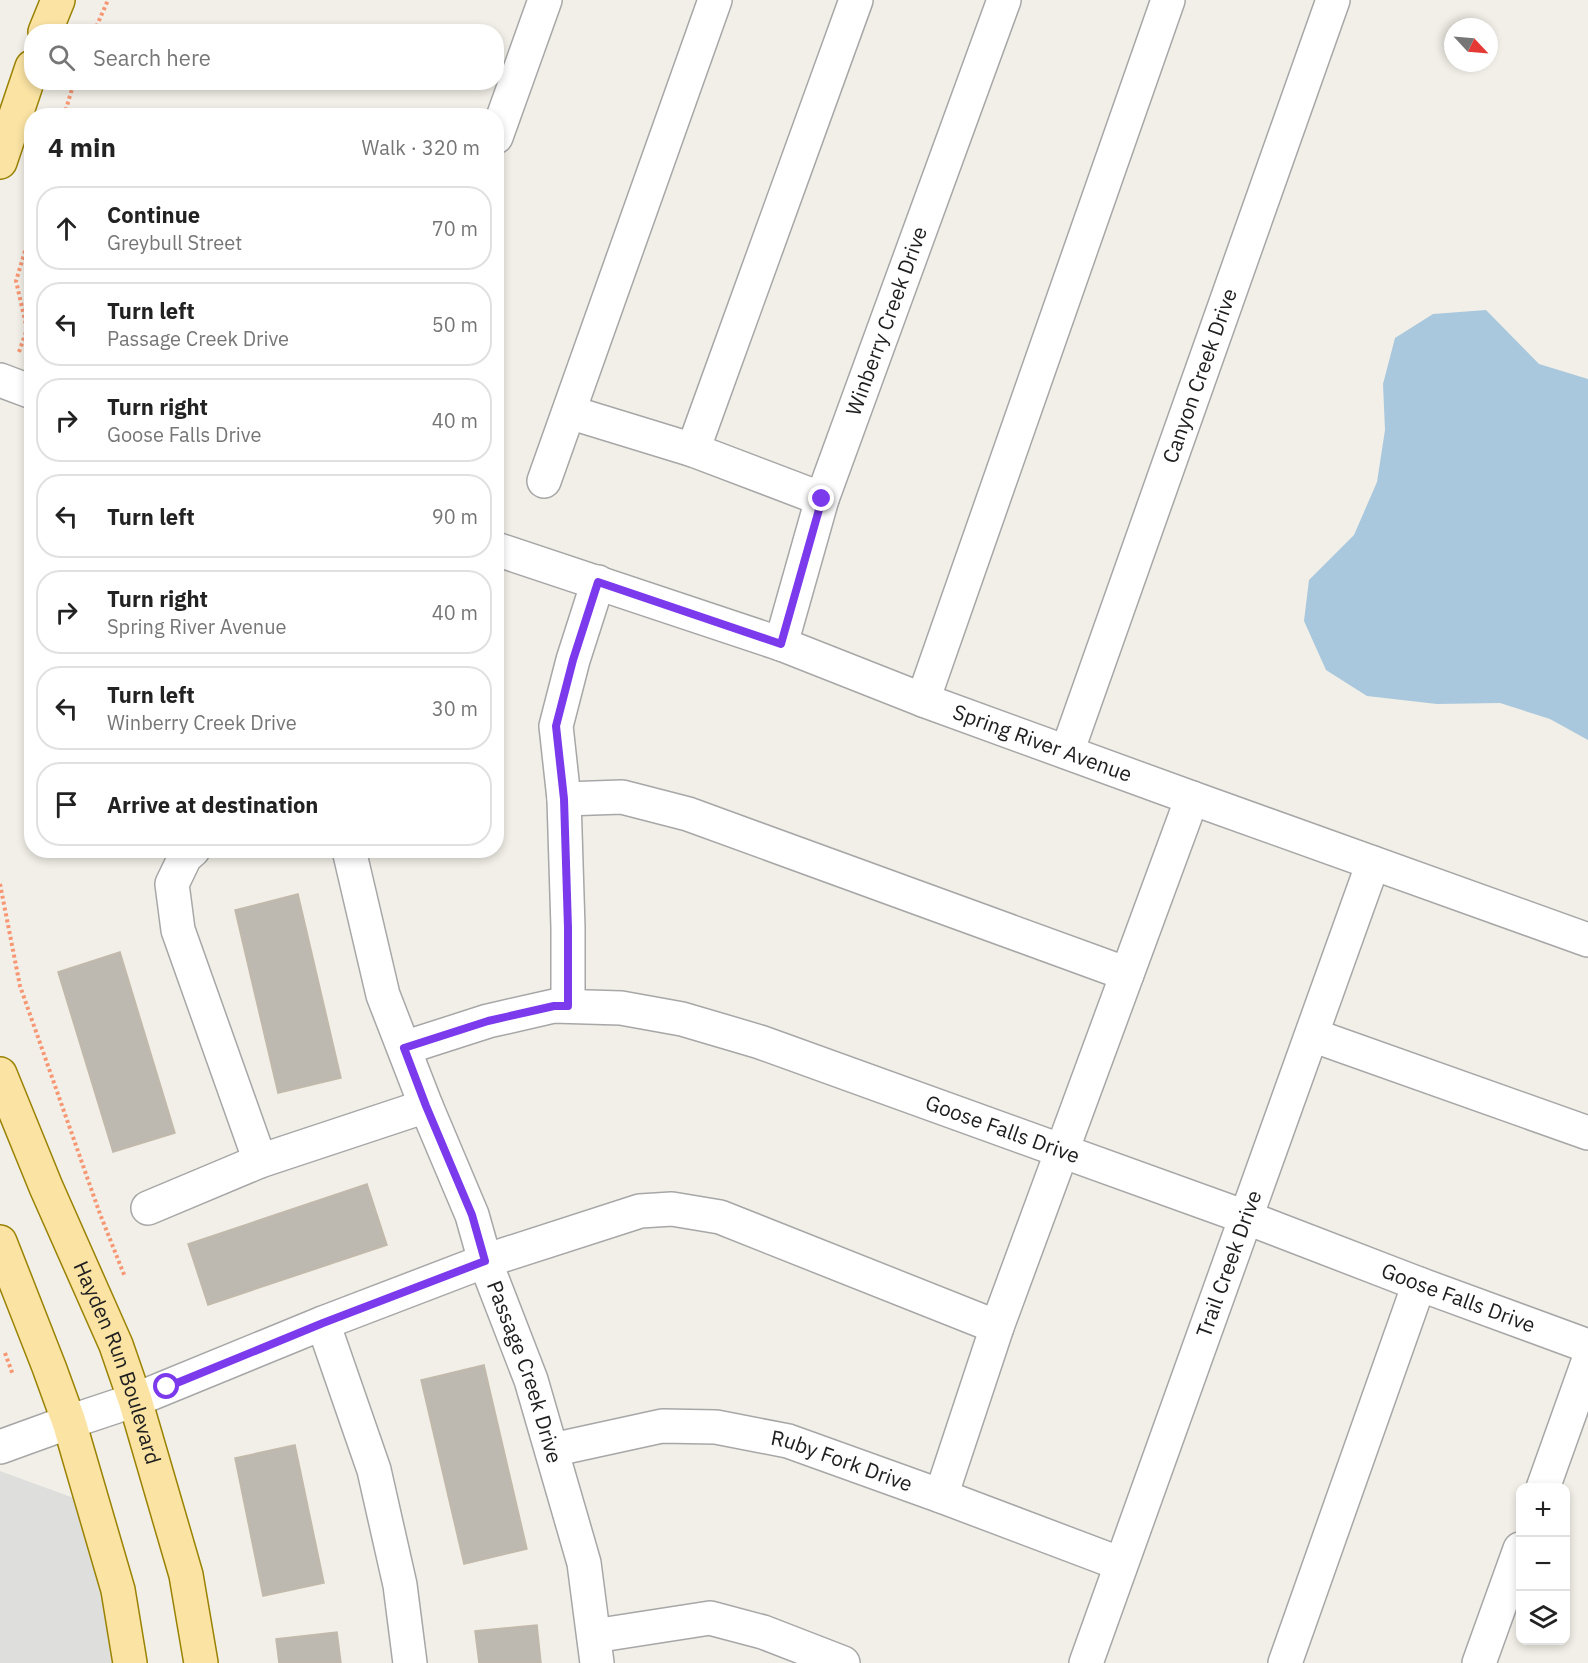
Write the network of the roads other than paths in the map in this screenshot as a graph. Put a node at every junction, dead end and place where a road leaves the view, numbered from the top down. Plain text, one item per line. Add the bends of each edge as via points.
1 (58, 0) edge
2 (545, 0) edge
3 (715, 0) edge
4 (856, 0) edge
5 (1004, 0) edge
6 (1168, 0) edge
7 (1333, 0) edge
8 (48, 24) edge
9 (24, 90) edge
10 (504, 114) edge
11 (0, 162) edge
12 (0, 380) edge
13 (24, 389) edge
14 (568, 412) junction
15 (693, 450) junction
16 (544, 481) dead end
17 (822, 499) junction
18 (504, 552) edge
19 (598, 582) junction
20 (781, 644) junction
21 (923, 700) junction
22 (1067, 752) junction
23 (1192, 798) junction
24 (564, 799) junction
25 (185, 858) edge
26 (351, 858) edge
27 (1373, 863) junction
28 (1588, 940) edge
29 (1127, 974) junction
30 (568, 1006) junction
31 (1311, 1035) junction
32 (404, 1048) junction
33 (0, 1074) edge
34 (426, 1106) junction
35 (1588, 1133) edge
36 (1062, 1151) junction
37 (260, 1161) junction
38 (148, 1208) dead end
39 (1245, 1217) junction
40 (0, 1242) edge
41 (485, 1261) junction
42 (1419, 1284) junction
43 (323, 1323) junction
44 (997, 1327) junction
45 (1588, 1346) edge
46 (1588, 1362) edge
47 (135, 1400) junction
48 (69, 1422) junction
49 (0, 1448) edge
50 (552, 1450) junction
51 (1545, 1483) edge
52 (941, 1496) junction
53 (1516, 1563) edge
54 (1121, 1564) junction
55 (595, 1649) edge
56 (130, 1663) edge
57 (201, 1663) edge
58 (410, 1663) edge
59 (843, 1663) edge
60 (1086, 1663) edge
61 (1285, 1663) edge
62 (1479, 1663) edge

1 - 8 main road
2 - 10 street
3 - 14 street
4 - 15 street
5 - 17 street, Winberry Creek Drive
6 - 21 street
7 - 22 street, Canyon Creek Drive
9 - 11 main road
12 - 13 street
14 - 15 street
14 - 16 street
15 - 17 street
17 - 20 street, Winberry Creek Drive
18 - 19 street, Spring River Avenue
19 - 20 street, Spring River Avenue
19 - 24 street via 556,726
20 - 21 street, Spring River Avenue
21 - 22 street, Spring River Avenue
22 - 23 street, Spring River Avenue
23 - 27 street, Spring River Avenue
23 - 29 street
24 - 29 street via 621,797 688,814
24 - 30 street
25 - 37 street via 172,884 178,930
26 - 32 street, Passage Creek Drive via 383,995
27 - 28 street, Spring River Avenue
27 - 31 street, Trail Creek Drive
29 - 36 street
30 - 32 street, Goose Falls Drive via 488,1021
30 - 36 street, Goose Falls Drive via 621,1008 693,1022 760,1042
31 - 35 street
31 - 39 street, Trail Creek Drive
32 - 34 street, Passage Creek Drive
33 - 47 main road, Hayden Run Boulevard via 116,1345
34 - 37 street
34 - 41 street, Passage Creek Drive via 472,1215
36 - 39 street, Goose Falls Drive
36 - 44 street
37 - 38 street
39 - 42 street, Goose Falls Drive
39 - 54 street, Trail Creek Drive
40 - 48 main road
41 - 43 street
41 - 44 street via 640,1211 672,1209 720,1217
41 - 50 street, Passage Creek Drive via 531,1380
42 - 45 street, Goose Falls Drive
42 - 61 street
43 - 47 street
43 - 58 street via 374,1470 400,1585
44 - 52 street
46 - 51 street
47 - 48 street
47 - 57 main road, Hayden Run Boulevard via 186,1575
48 - 49 street
48 - 56 main road via 118,1590
50 - 52 street, Ruby Fork Drive via 662,1426 716,1427 788,1441
50 - 55 street, Passage Creek Drive via 584,1563
52 - 54 street, Ruby Fork Drive
53 - 62 street
54 - 60 street, Trail Creek Drive
55 - 59 street via 710,1618 763,1632

